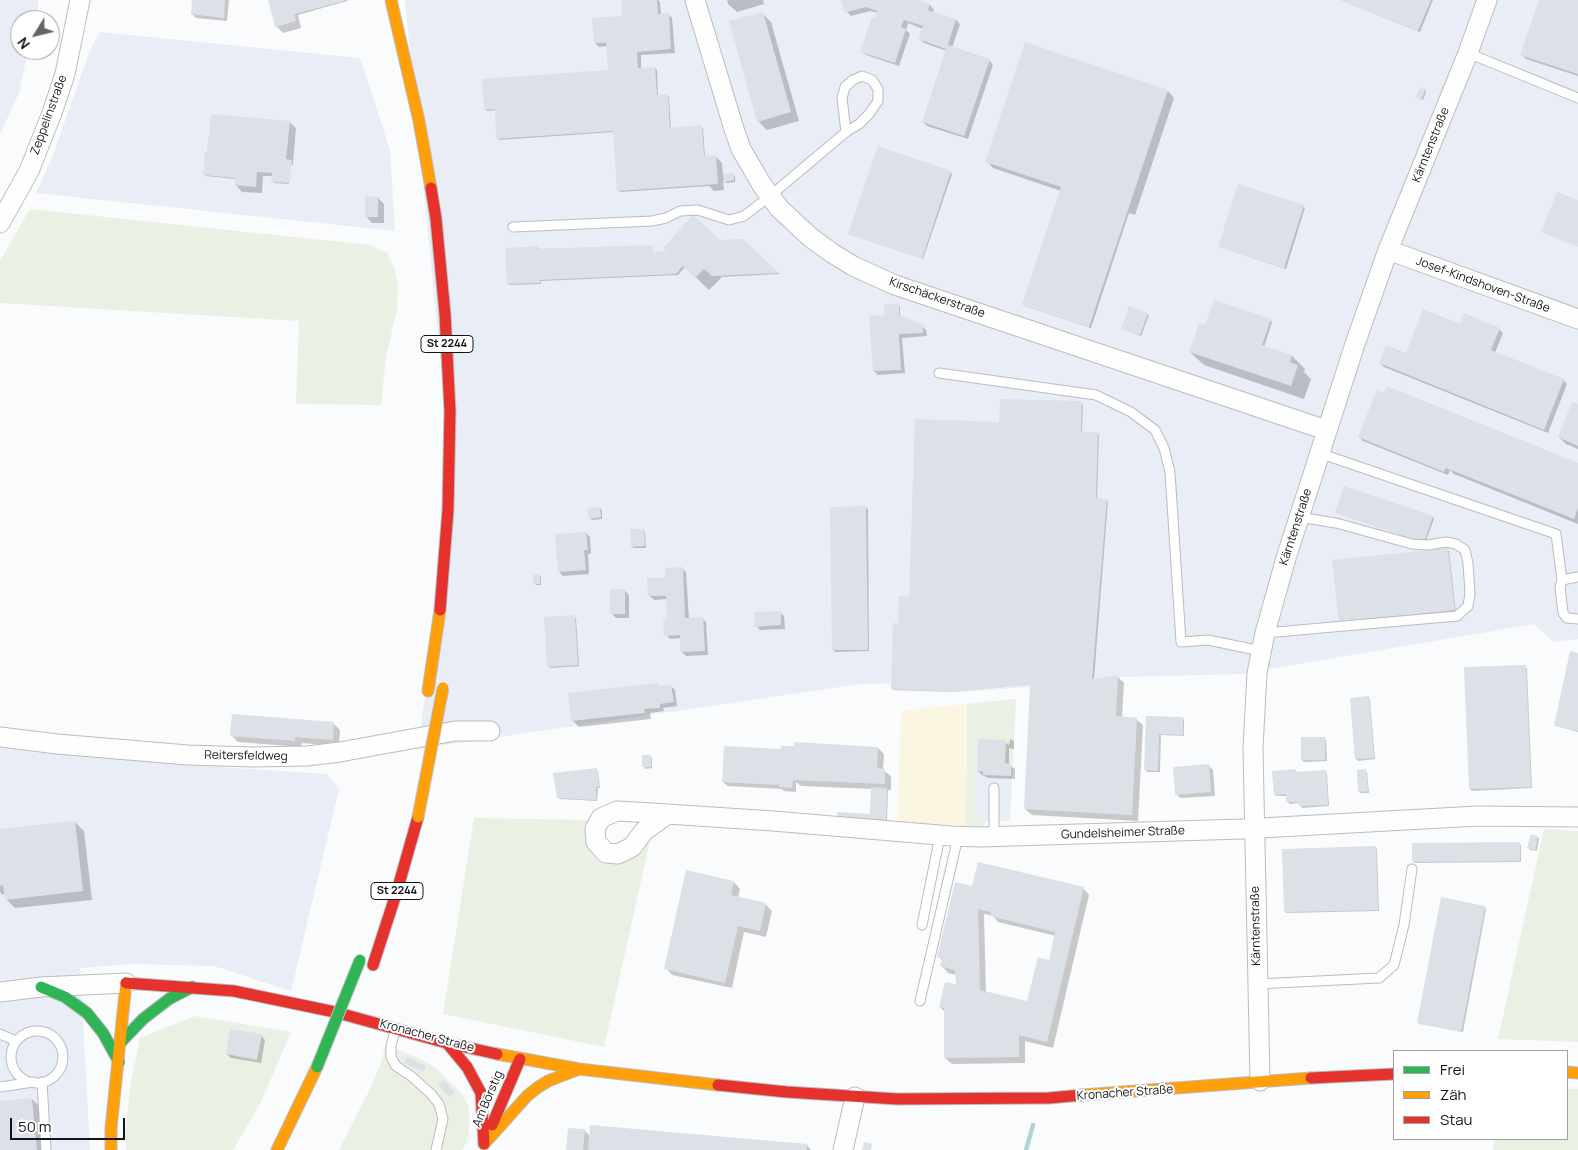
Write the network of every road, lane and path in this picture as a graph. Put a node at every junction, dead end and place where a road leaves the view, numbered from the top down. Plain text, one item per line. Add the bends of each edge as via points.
1 (80, 0) edge
2 (391, 0) edge
3 (695, 0) edge
4 (1486, 0) edge
5 (1468, 53) junction
6 (1578, 98) edge
7 (846, 132) junction
8 (770, 196) junction
9 (0, 223) edge
10 (513, 227) dead end
11 (1388, 250) junction
12 (1578, 319) edge
13 (939, 373) dead end
14 (1326, 430) junction
15 (1319, 453) junction
16 (1299, 516) junction
17 (1578, 577) edge
18 (1562, 580) junction
19 (1578, 619) edge
20 (1263, 642) junction
21 (444, 683) dead end
22 (427, 696) dead end
23 (420, 730) dead end
24 (490, 731) dead end
25 (0, 737) edge
26 (416, 749) dead end
27 (994, 788) dead end
28 (668, 814) dead end
29 (1578, 817) edge
30 (1256, 828) junction
31 (949, 836) junction
32 (994, 836) junction
33 (1412, 868) dead end
34 (922, 925) dead end
35 (361, 955) dead end
36 (371, 969) dead end
37 (126, 983) junction
38 (1257, 984) junction
39 (192, 986) junction
40 (41, 987) junction
41 (0, 992) edge
42 (920, 1001) dead end
43 (356, 1009) dead end
44 (348, 1027) dead end
45 (396, 1028) junction
46 (0, 1034) edge
47 (16, 1041) junction
48 (121, 1042) junction
49 (448, 1043) junction
50 (520, 1059) junction
51 (119, 1062) junction
52 (579, 1069) junction
53 (1393, 1074) edge
54 (1260, 1081) junction
55 (38, 1082) junction
56 (0, 1087) edge
57 (855, 1097) junction
58 (483, 1147) edge
59 (46, 1150) edge
60 (111, 1150) edge
61 (277, 1150) edge
62 (436, 1150) edge
63 (843, 1150) edge

1 - 9 street, Zeppelinstraße via 65,74 52,113 29,171
2 - 22 street, St 2244 via 427,165 445,314 450,412 448,510 441,602
3 - 8 street, Kirschäckerstraße via 734,129 745,156
4 - 5 street, Kärntenstraße
5 - 6 lane
5 - 11 street, Kärntenstraße
7 - 7 lane via 859,124 878,101 878,89 872,80 862,76 846,87 842,98
7 - 8 lane
8 - 10 lane via 744,216 729,220 698,210 680,211 652,221
8 - 14 street, Kirschäckerstraße via 787,216 832,253 852,266 895,285
11 - 12 street, Josef-Kindshoven-Straße
11 - 14 street, Kärntenstraße
13 - 20 lane via 1096,395 1131,412 1155,430 1170,472 1181,642
14 - 15 street, Kärntenstraße
15 - 16 street, Kärntenstraße
15 - 18 lane via 1556,534
16 - 20 street, Kärntenstraße
16 - 20 lane via 1412,544 1456,544 1464,550 1468,563 1468,606 1457,616
17 - 18 lane
18 - 19 lane via 1563,613 1567,618
20 - 30 street, Kärntenstraße via 1254,721
21 - 36 street, St 2244, bridge via 418,817
23 - 26 street
24 - 25 street, Reitersfeldweg via 455,731 307,756 253,758 160,753
27 - 32 lane
28 - 31 street, Gundelsheimer Straße
29 - 30 street, Gundelsheimer Straße via 1478,816
30 - 32 street, Gundelsheimer Straße
30 - 38 street, Kärntenstraße
31 - 32 street, Gundelsheimer Straße
31 - 34 lane
31 - 42 lane
33 - 38 lane via 1404,925 1394,965 1379,978
35 - 61 street, bridge via 317,1067
37 - 39 street, Kronacher Straße
37 - 40 street, Kronacher Straße
37 - 48 street
38 - 54 street, Kärntenstraße
39 - 45 street, Kronacher Straße via 234,991
39 - 48 street via 169,999
40 - 41 street, Kronacher Straße
40 - 51 street via 65,997 87,1013
43 - 44 street
45 - 49 street, Kronacher Straße
45 - 62 lane via 391,1046 391,1057 396,1066 439,1104 443,1119
46 - 47 lane
47 - 55 lane via 12,1049 13,1067 25,1080
47 - 55 lane via 29,1032 37,1031 52,1036 58,1042 61,1066 50,1079
48 - 51 street
49 - 50 street, Kronacher Straße
49 - 58 street via 467,1067 481,1093
50 - 52 street, Kronacher Straße
50 - 58 street, Am Börstig
51 - 60 street
52 - 57 street, Kronacher Straße
52 - 58 street via 548,1081 527,1096
53 - 54 street, Kronacher Straße
54 - 57 street, Kronacher Straße via 1049,1098
55 - 56 lane
55 - 59 lane
57 - 63 street

